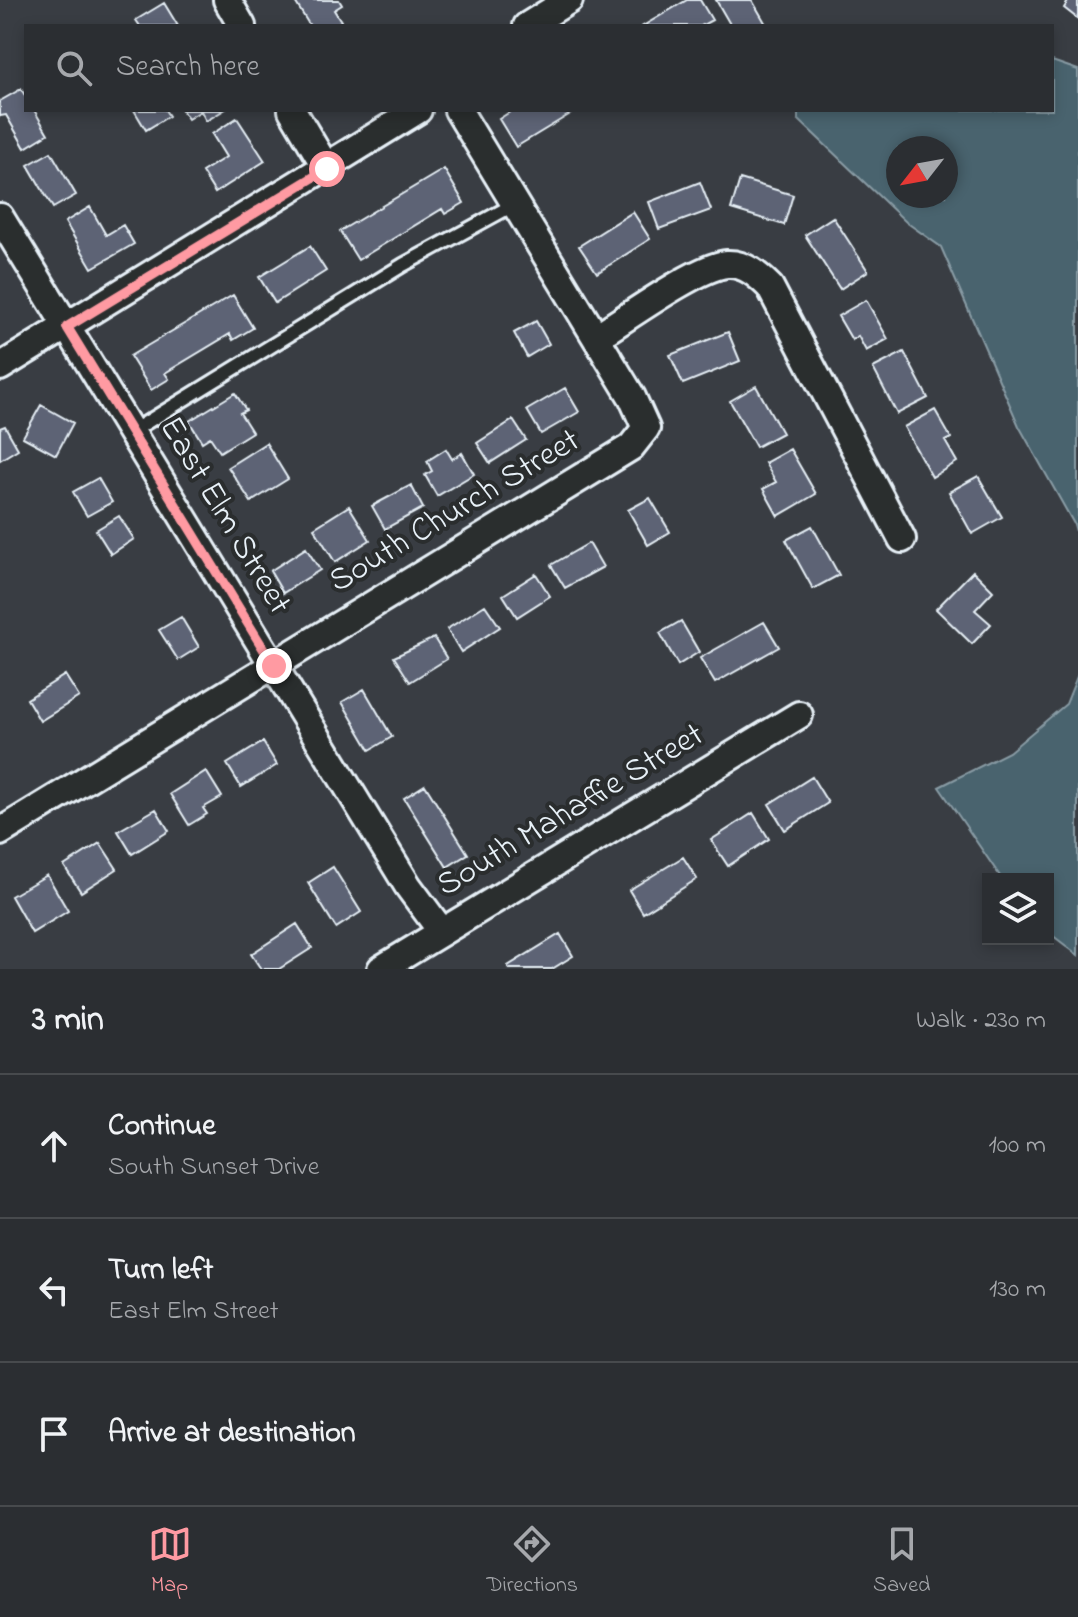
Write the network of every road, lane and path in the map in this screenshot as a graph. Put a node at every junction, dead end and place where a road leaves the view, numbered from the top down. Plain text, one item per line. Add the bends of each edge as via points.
1 (227, 0) edge
2 (569, 0) edge
3 (241, 24) edge
4 (530, 24) edge
5 (293, 112) edge
6 (415, 112) edge
7 (459, 112) edge
8 (327, 169) junction
9 (515, 204) junction
10 (0, 217) edge
11 (67, 327) junction
12 (596, 337) junction
13 (0, 367) edge
14 (131, 432) junction
15 (902, 539) dead end
16 (274, 666) junction
17 (799, 715) dead end
18 (0, 832) edge
19 (442, 932) junction
20 (381, 969) edge

1 - 3 street
2 - 4 street
5 - 8 street
6 - 8 street
7 - 9 street
8 - 11 street
9 - 12 street
9 - 14 lane via 403,265
10 - 11 street, East Elm Street
11 - 13 street
11 - 14 street, East Elm Street
12 - 15 street via 698,275 728,264 755,271 770,287
12 - 16 street, South Church Street via 646,428 631,447
14 - 16 street, East Elm Street
16 - 18 street, South Church Street
16 - 19 street, East Elm Street via 408,886
17 - 19 street, South Mahaffie Street
19 - 20 street, South Mahaffie Street

